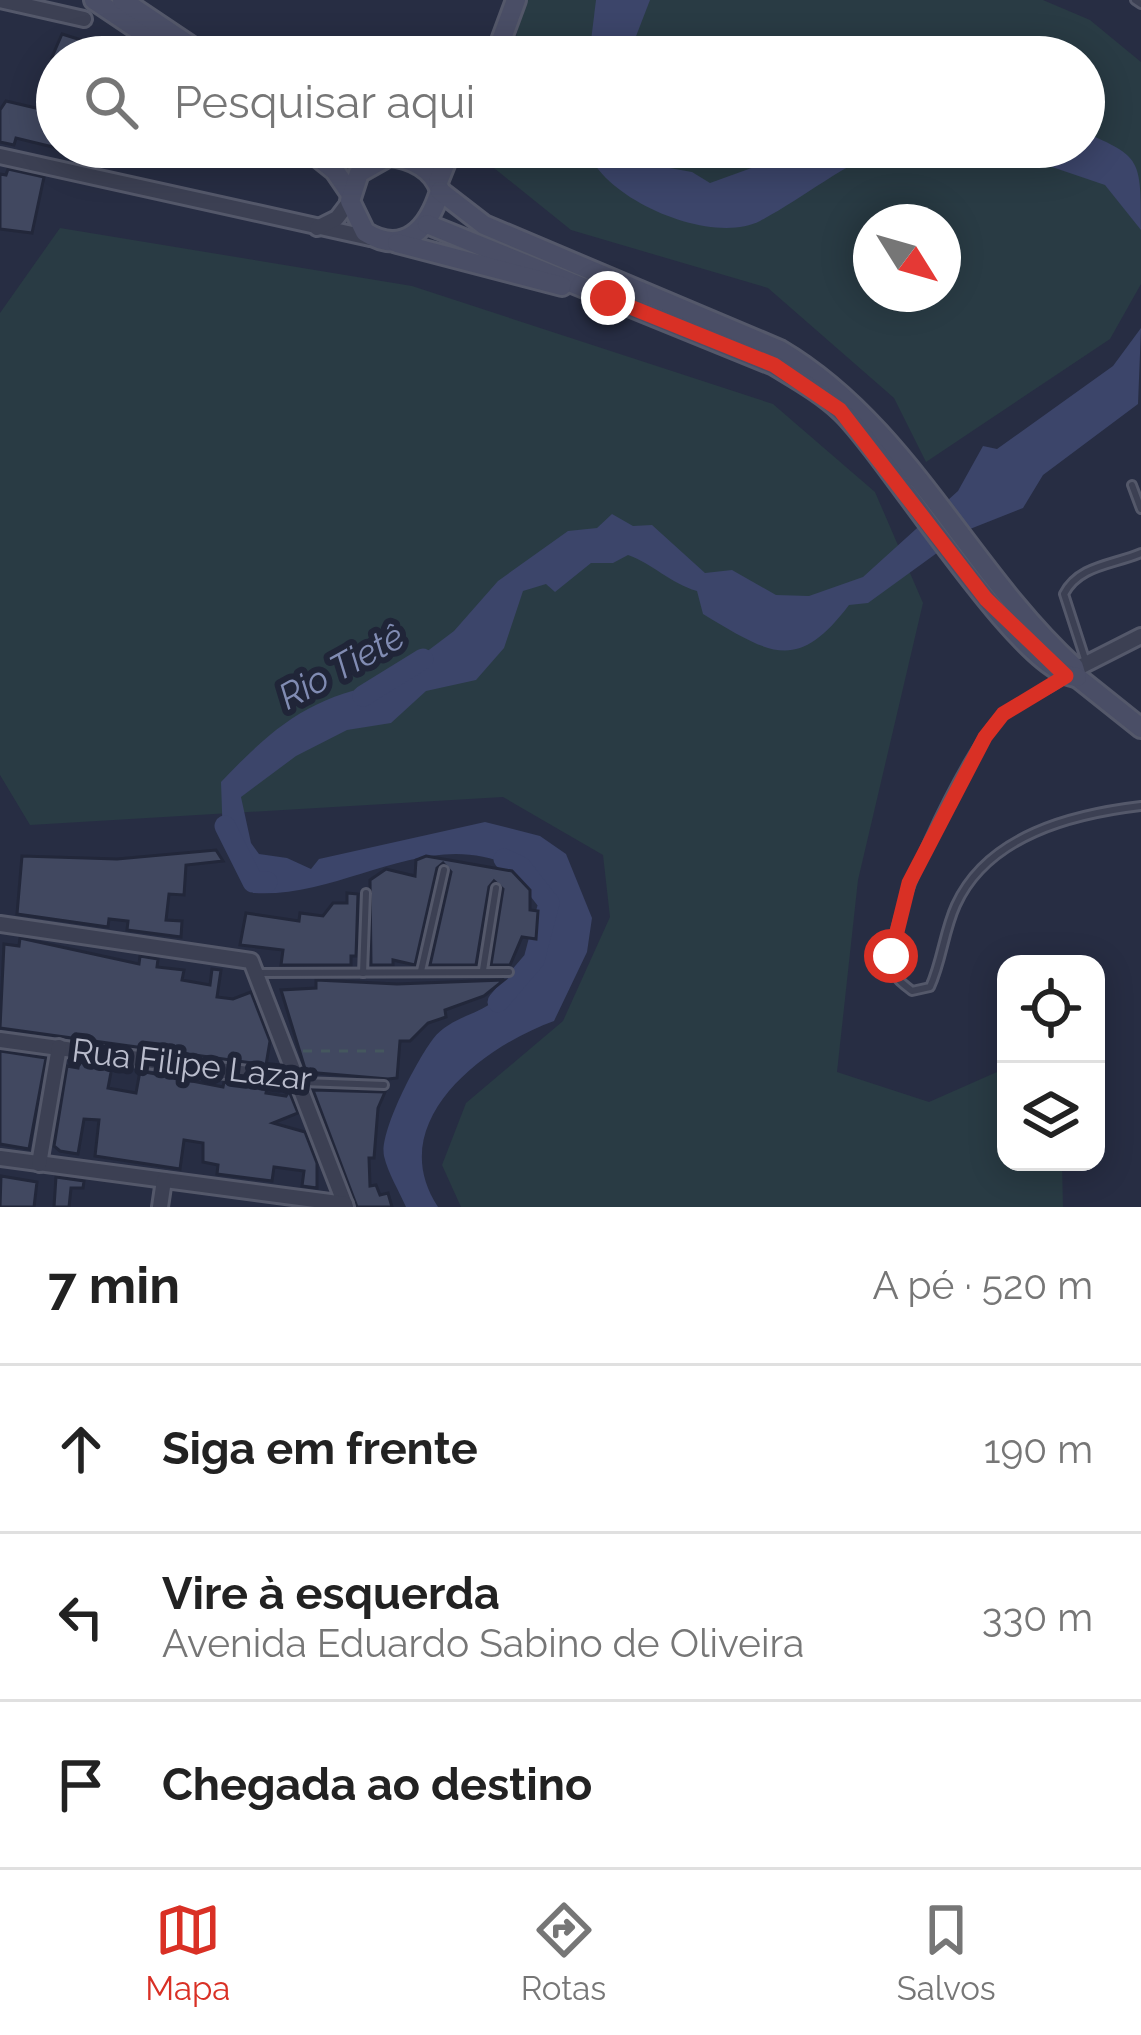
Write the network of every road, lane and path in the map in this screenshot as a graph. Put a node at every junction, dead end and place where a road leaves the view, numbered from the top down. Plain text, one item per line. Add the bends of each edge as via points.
1 (0, 0) edge
2 (94, 0) edge
3 (122, 0) edge
4 (516, 0) edge
5 (84, 19) dead end
6 (148, 36) edge
7 (176, 36) edge
8 (503, 36) edge
9 (0, 156) edge
10 (36, 164) edge
11 (52, 168) edge
12 (331, 168) edge
13 (365, 168) edge
14 (416, 168) edge
15 (441, 168) edge
16 (434, 181) junction
17 (350, 197) junction
18 (427, 224) junction
19 (314, 229) junction
20 (383, 240) junction
21 (608, 298) junction
22 (1132, 485) dead end
23 (928, 504) junction
24 (1141, 509) edge
25 (1141, 553) edge
26 (1141, 636) edge
27 (1076, 670) junction
28 (1141, 728) edge
29 (1141, 806) edge
30 (444, 870) dead end
31 (496, 888) dead end
32 (366, 892) dead end
33 (0, 924) edge
34 (483, 970) junction
35 (421, 971) junction
36 (509, 972) dead end
37 (260, 973) junction
38 (363, 974) junction
39 (0, 1040) edge
40 (59, 1047) junction
41 (289, 1051) junction
42 (384, 1051) dead end
43 (299, 1082) junction
44 (385, 1084) dead end
45 (0, 1158) edge
46 (39, 1164) junction
47 (164, 1180) junction
48 (346, 1206) edge
49 (160, 1207) edge

1 - 5 street
2 - 6 main road
3 - 7 main road
4 - 8 main road
9 - 10 street
11 - 19 street
12 - 17 main road
13 - 17 main road
14 - 16 main road
15 - 16 main road
16 - 18 main road
16 - 23 main road via 484,225 819,373 866,415
17 - 19 street via 337,218
17 - 20 main road via 357,224
18 - 20 main road via 406,240
18 - 21 main road
19 - 20 street
20 - 21 main road
21 - 23 main road via 809,386
22 - 24 lane
23 - 27 main road via 1018,635
25 - 27 lane via 1071,580 1064,594
26 - 27 street
27 - 28 main road
27 - 29 lane via 1003,714 985,737 904,897 891,956 900,982 912,991 930,987 958,900 985,864 1058,821
30 - 35 lane
31 - 34 lane
32 - 38 lane
33 - 37 street via 245,958
34 - 35 lane
34 - 36 lane
35 - 38 lane
37 - 38 lane
37 - 41 street
39 - 40 street, Rua Filipe Lazar
40 - 43 street, Rua Filipe Lazar
40 - 46 street
41 - 42 path
41 - 43 street
43 - 44 lane, Rua Filipe Lazar
43 - 48 street
45 - 46 street
46 - 47 street
47 - 48 street
47 - 49 street

